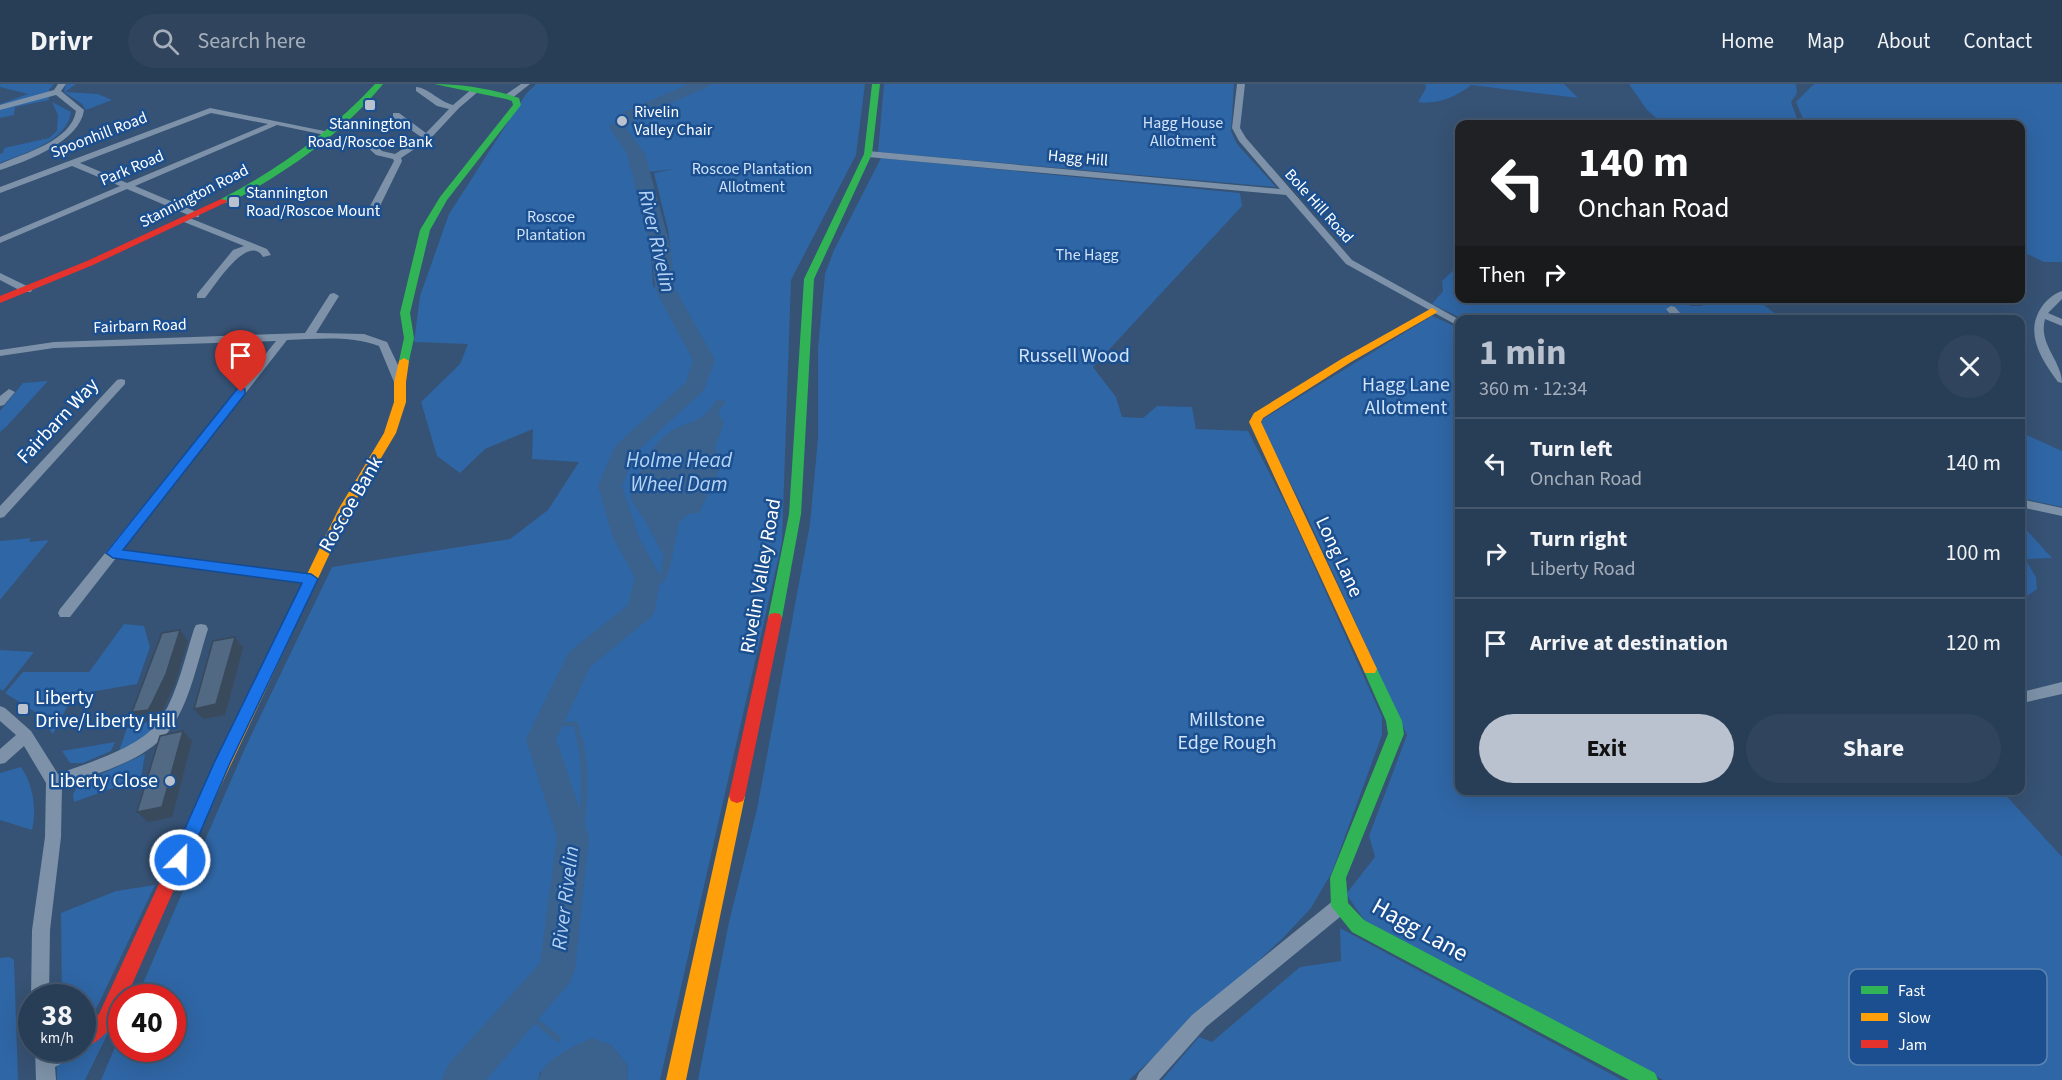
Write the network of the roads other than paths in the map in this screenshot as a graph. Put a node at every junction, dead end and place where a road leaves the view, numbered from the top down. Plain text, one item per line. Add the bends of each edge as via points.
1 (379, 84) edge
2 (438, 84) edge
3 (526, 84) edge
4 (876, 84) edge
5 (1241, 84) edge
6 (60, 88) edge
7 (419, 89) dead end
8 (476, 90) junction
9 (508, 97) junction
10 (453, 106) junction
11 (0, 108) edge
12 (396, 115) dead end
13 (276, 123) junction
14 (330, 133) junction
15 (426, 137) junction
16 (366, 141) dead end
17 (868, 154) junction
18 (397, 157) junction
19 (71, 162) junction
20 (0, 167) edge
21 (128, 186) junction
22 (0, 190) edge
23 (1286, 192) junction
24 (375, 206) dead end
25 (191, 218) junction
26 (0, 240) edge
27 (253, 247) junction
28 (266, 255) dead end
29 (0, 276) edge
30 (27, 290) junction
31 (2062, 294) edge
32 (201, 296) dead end
33 (334, 296) dead end
34 (0, 300) edge
35 (1671, 309) dead end
36 (1432, 311) junction
37 (2042, 314) junction
38 (1676, 315) edge
39 (1455, 322) edge
40 (2062, 323) edge
41 (309, 336) junction
42 (284, 337) junction
43 (0, 353) edge
44 (2062, 380) edge
45 (121, 382) dead end
46 (399, 382) junction
47 (9, 392) dead end
48 (0, 403) edge
49 (2025, 504) edge
50 (2062, 512) edge
51 (0, 514) edge
52 (113, 553) junction
53 (311, 579) junction
54 (65, 613) dead end
55 (201, 629) dead end
56 (2062, 688) edge
57 (2027, 696) dead end
58 (0, 712) edge
59 (26, 735) junction
60 (0, 758) edge
61 (54, 782) junction
62 (1340, 906) junction
63 (39, 984) edge
64 (96, 1028) edge
65 (676, 1080) edge
66 (1146, 1080) edge
67 (1648, 1080) edge

1 - 14 street, Stannington Road
2 - 8 street
3 - 9 street
4 - 17 street, Rivelin Valley Road
5 - 23 street, Bole Hill Road via 1236,128 1249,150
6 - 11 street
6 - 20 street via 80,110 81,116 73,129 52,144
7 - 10 street via 440,104
8 - 9 street
8 - 10 street
9 - 46 street, Roscoe Bank via 516,100 517,105 443,199 425,230 405,313 409,338
10 - 15 street
12 - 15 street
13 - 14 street
13 - 19 street, Spoonhill Road via 210,110
13 - 21 street, Park Road
14 - 25 street, Stannington Road via 264,179
15 - 18 street
16 - 18 street via 379,153
17 - 23 street, Hagg Hill
17 - 65 street, Rivelin Valley Road via 809,279 795,514 787,563
18 - 24 street
19 - 21 street
19 - 22 street, Spoonhill Road
21 - 25 street
21 - 26 street, Park Road
23 - 36 street, Bole Hill Road via 1349,262
25 - 27 street
25 - 30 street, Stannington Road
27 - 28 street
27 - 32 street via 236,252
29 - 30 street
30 - 34 street, Stannington Road
31 - 37 street via 2046,305
33 - 41 street
35 - 38 street
36 - 39 street, Bole Hill Road
36 - 62 street, Long Lane via 1342,363 1258,416 1255,422 1394,721 1396,734 1338,878
37 - 40 street
37 - 44 street via 2038,329 2041,347
41 - 42 street, Fairbarn Road
41 - 46 street, Fairbarn Road via 364,337 383,344
42 - 43 street, Fairbarn Road via 54,345
42 - 52 street
45 - 51 street, Fairbarn Way
46 - 53 street, Roscoe Bank via 400,402 390,433 344,510
47 - 48 street
49 - 50 street
52 - 53 street
52 - 54 street
53 - 64 street, Roscoe Bank via 222,763 106,1020
55 - 61 street via 163,728 112,760
56 - 57 street
58 - 59 street
59 - 60 street
59 - 61 street
61 - 63 street via 52,863 41,930
62 - 66 street, Hagg Lane via 1199,1021
62 - 67 street, Hagg Lane via 1358,926

